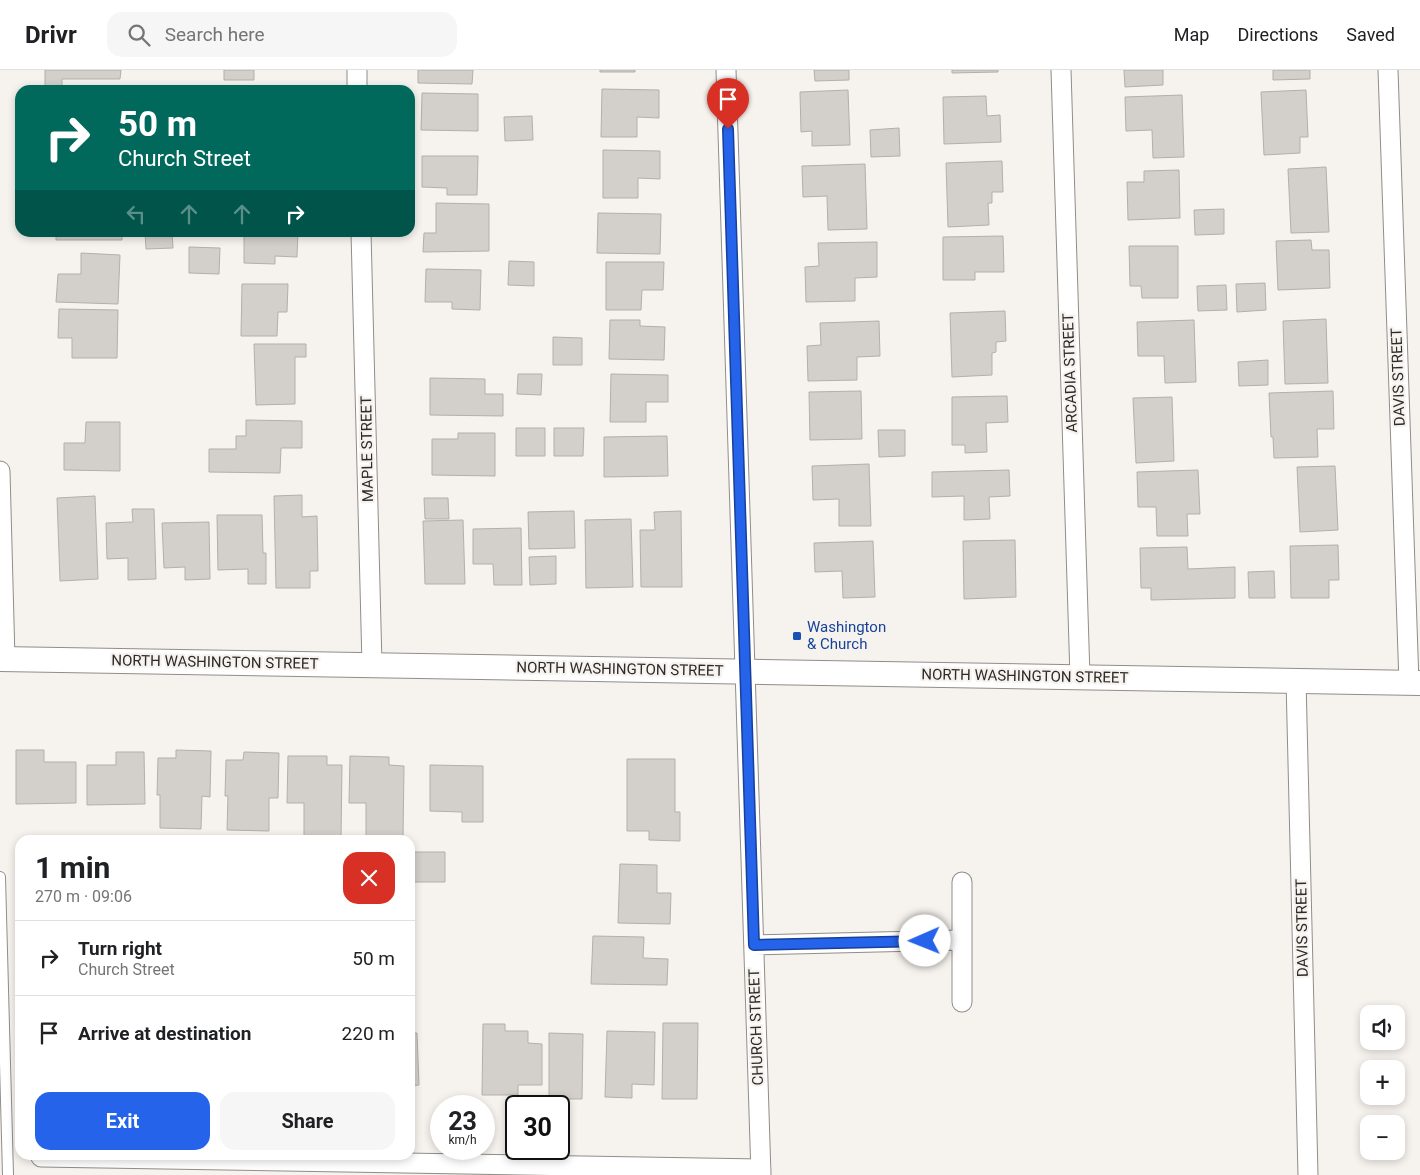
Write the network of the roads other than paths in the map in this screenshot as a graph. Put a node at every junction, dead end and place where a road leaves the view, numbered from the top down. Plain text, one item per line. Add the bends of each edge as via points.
1 (357, 70) edge
2 (726, 70) edge
3 (1061, 70) edge
4 (1388, 70) edge
5 (357, 85) edge
6 (361, 237) edge
7 (0, 470) edge
8 (3, 659) edge
9 (372, 665) junction
10 (746, 672) junction
11 (1080, 677) junction
12 (1296, 680) junction
13 (1415, 683) edge
14 (0, 878) edge
15 (962, 882) dead end
16 (962, 940) junction
17 (754, 945) junction
18 (962, 1002) dead end
19 (185, 1160) edge
20 (761, 1172) edge
21 (8, 1175) edge
22 (1308, 1175) edge

1 - 5 street
2 - 10 street, CHURCH STREET
3 - 11 street, ARCADIA STREET
4 - 13 street, DAVIS STREET
6 - 9 street, MAPLE STREET
7 - 8 street
8 - 9 street, NORTH WASHINGTON STREET
9 - 10 street, NORTH WASHINGTON STREET
10 - 11 street, NORTH WASHINGTON STREET
10 - 17 street, CHURCH STREET
11 - 12 street, NORTH WASHINGTON STREET
12 - 13 street, NORTH WASHINGTON STREET
12 - 22 street, DAVIS STREET
14 - 21 lane
15 - 16 street
16 - 17 street
16 - 18 street
17 - 20 street, CHURCH STREET
19 - 20 street

